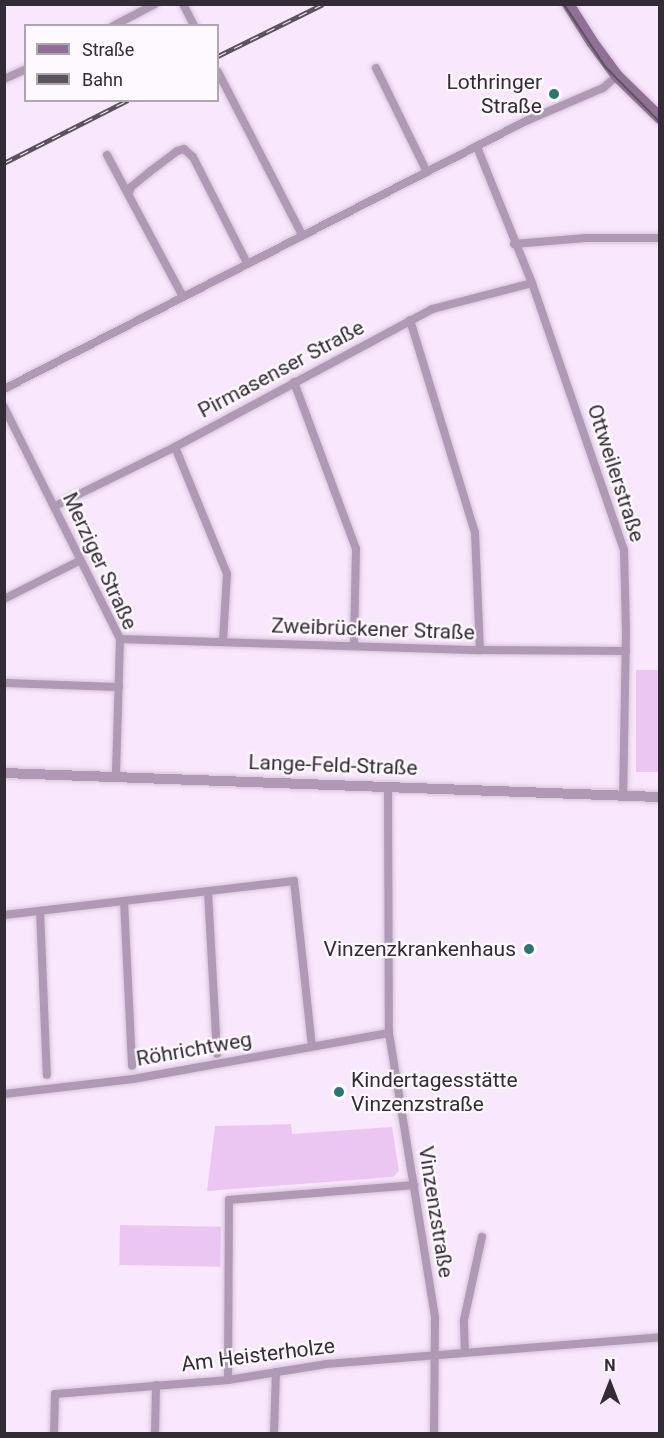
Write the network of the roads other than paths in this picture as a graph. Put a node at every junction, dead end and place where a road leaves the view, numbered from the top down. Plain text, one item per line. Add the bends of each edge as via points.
1 (155, 4) edge
2 (183, 4) edge
3 (568, 4) edge
4 (117, 24) edge
5 (193, 24) edge
6 (376, 68) dead end
7 (24, 70) edge
8 (219, 74) edge
9 (617, 76) junction
10 (4, 79) edge
11 (660, 118) edge
12 (477, 147) junction
13 (107, 155) dead end
14 (427, 172) junction
15 (129, 193) junction
16 (302, 235) junction
17 (658, 238) edge
18 (514, 244) junction
19 (247, 263) junction
20 (532, 283) junction
21 (183, 297) junction
22 (410, 320) junction
23 (294, 382) junction
24 (4, 389) edge
25 (4, 406) edge
26 (175, 447) junction
27 (55, 506) junction
28 (80, 561) junction
29 (4, 599) edge
30 (120, 639) junction
31 (223, 642) junction
32 (354, 646) junction
33 (480, 650) junction
34 (626, 651) junction
35 (4, 683) edge
36 (119, 687) junction
37 (4, 772) edge
38 (116, 776) junction
39 (388, 786) junction
40 (623, 796) junction
41 (660, 797) edge
42 (208, 892) junction
43 (124, 901) junction
44 (40, 911) junction
45 (4, 915) edge
46 (389, 1033) junction
47 (312, 1046) junction
48 (217, 1054) dead end
49 (132, 1066) dead end
50 (47, 1075) dead end
51 (4, 1094) edge
52 (414, 1185) junction
53 (482, 1237) dead end
54 (660, 1337) edge
55 (465, 1353) junction
56 (436, 1355) junction
57 (276, 1372) junction
58 (228, 1380) junction
59 (156, 1385) junction
60 (54, 1434) edge
61 (155, 1434) edge
62 (274, 1434) edge
63 (434, 1434) edge

1 - 4 street
2 - 5 street
3 - 9 main road
6 - 14 street
7 - 10 street
8 - 16 street
9 - 11 main road
9 - 12 street via 603,88
12 - 14 street
12 - 18 street, Ottweilerstraße
13 - 15 street
14 - 16 street
15 - 19 street via 148,173 184,149 194,157
15 - 21 street
16 - 19 street
17 - 18 street
18 - 20 street, Ottweilerstraße
19 - 21 street
20 - 22 street, Pirmasenser Straße via 432,309
20 - 34 street, Ottweilerstraße via 624,550
21 - 24 street
22 - 23 street, Pirmasenser Straße
22 - 33 street via 475,532
23 - 26 street, Pirmasenser Straße
23 - 32 street via 356,549
25 - 27 street, Merziger Straße
26 - 27 street, Pirmasenser Straße
26 - 31 street via 227,574
27 - 28 street, Merziger Straße
28 - 29 street
28 - 30 street, Merziger Straße
30 - 31 street, Zweibrückener Straße
30 - 36 street, Merziger Straße
31 - 32 street, Zweibrückener Straße
32 - 33 street, Zweibrückener Straße
33 - 34 street, Zweibrückener Straße
34 - 40 street, Ottweilerstraße
35 - 36 street
36 - 38 street, Merziger Straße
37 - 38 street, Lange-Feld-Straße
38 - 39 street, Lange-Feld-Straße
39 - 40 street, Lange-Feld-Straße
39 - 46 street, Vinzenzstraße
40 - 41 street, Lange-Feld-Straße
42 - 43 street
42 - 47 street via 294,881
42 - 48 street
43 - 44 street
43 - 49 street
44 - 45 street
44 - 50 street
46 - 47 street, Röhrichtweg
46 - 52 street, Vinzenzstraße
47 - 51 street, Röhrichtweg via 134,1079
52 - 56 street, Vinzenzstraße via 435,1318
52 - 58 street via 229,1200
53 - 55 street via 464,1320
54 - 55 street, Am Heisterholze
55 - 56 street, Am Heisterholze
56 - 57 street, Am Heisterholze
56 - 63 street, Vinzenzstraße
57 - 58 street, Am Heisterholze
57 - 62 street
58 - 59 street, Am Heisterholze
59 - 60 street, Am Heisterholze via 55,1394
59 - 61 street

